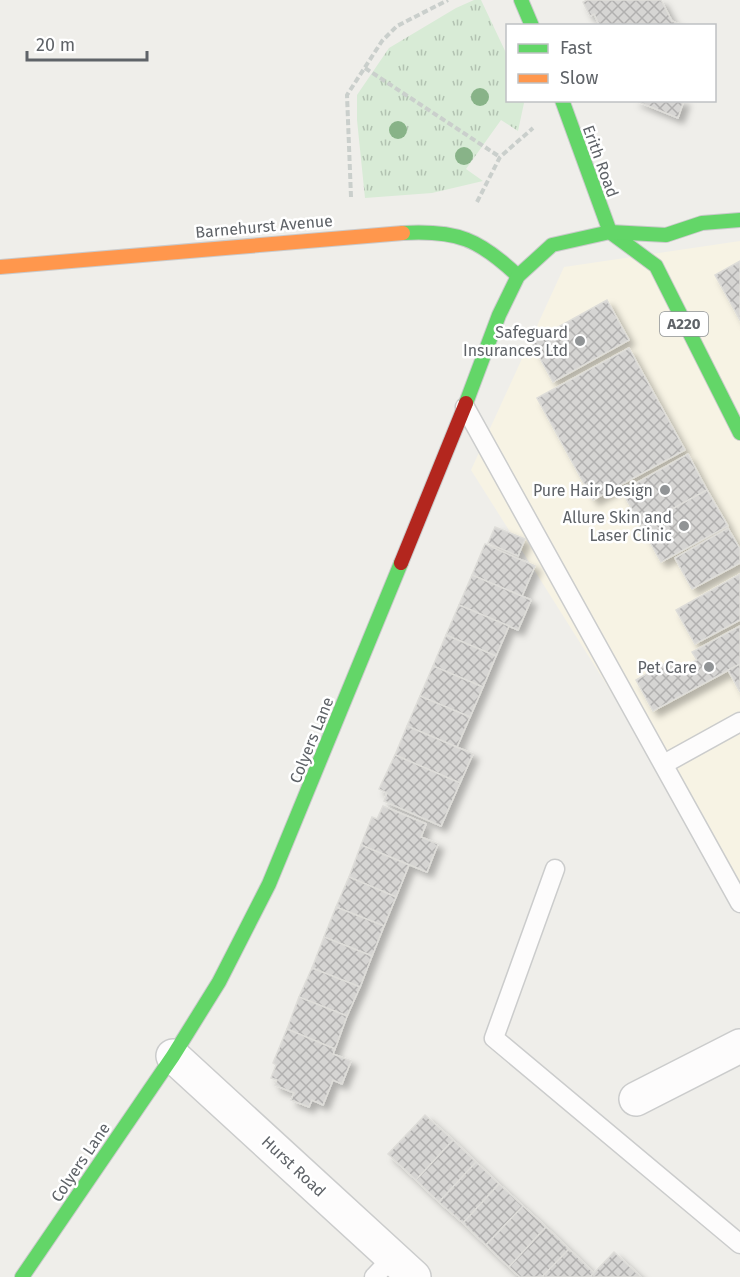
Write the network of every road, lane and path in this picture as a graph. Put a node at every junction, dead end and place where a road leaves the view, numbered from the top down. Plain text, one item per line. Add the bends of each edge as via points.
1 (448, 0) edge
2 (521, 0) edge
3 (531, 24) edge
4 (365, 68) junction
5 (564, 106) edge
6 (500, 157) junction
7 (351, 200) dead end
8 (740, 220) edge
9 (610, 232) junction
10 (461, 236) junction
11 (0, 267) edge
12 (518, 276) junction
13 (465, 407) junction
14 (740, 433) edge
15 (740, 722) edge
16 (664, 764) junction
17 (555, 869) dead end
18 (740, 903) edge
19 (740, 1046) edge
20 (173, 1056) junction
21 (636, 1099) dead end
22 (740, 1244) edge
23 (394, 1270) edge
24 (22, 1277) edge

1 - 4 path via 397,26
2 - 3 street
4 - 6 path
4 - 7 path via 347,95
5 - 6 path
5 - 9 street, Erith Road
6 - 10 path
8 - 9 street, Colyers Lane via 702,223 666,235
9 - 12 street, Colyers Lane via 552,245
9 - 14 street, A220 via 656,266
10 - 11 street, Barnehurst Avenue via 436,231 350,235
10 - 12 street, Barnehurst Avenue via 496,255
12 - 13 street, Colyers Lane
13 - 16 lane
13 - 20 street, Colyers Lane via 269,884 219,982
15 - 16 lane
16 - 18 lane
17 - 22 lane via 494,1038
19 - 21 street
20 - 23 street, Hurst Road
20 - 24 street, Colyers Lane

